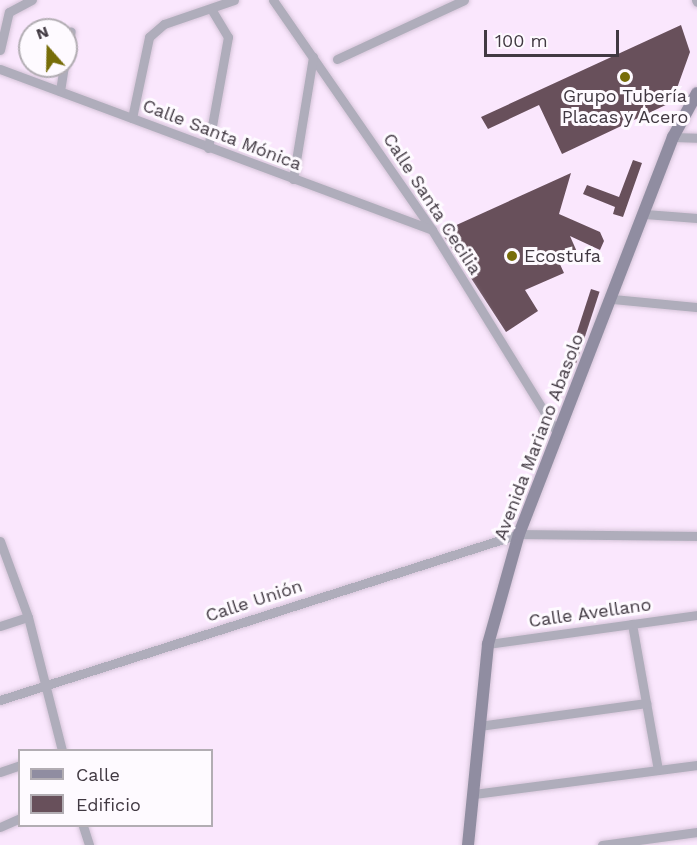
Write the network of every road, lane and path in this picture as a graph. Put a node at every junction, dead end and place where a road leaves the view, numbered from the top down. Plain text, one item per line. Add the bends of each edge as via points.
1 (32, 0) edge
2 (234, 0) edge
3 (273, 0) edge
4 (464, 0) edge
5 (19, 2) edge
6 (211, 9) junction
7 (0, 50) edge
8 (313, 57) junction
9 (337, 59) dead end
10 (0, 69) edge
11 (62, 78) edge
12 (60, 91) junction
13 (697, 93) edge
14 (132, 118) junction
15 (673, 137) junction
16 (697, 138) edge
17 (208, 148) junction
18 (293, 179) junction
19 (645, 214) junction
20 (697, 218) edge
21 (432, 230) junction
22 (612, 299) junction
23 (697, 307) edge
24 (556, 431) junction
25 (519, 534) junction
26 (697, 536) edge
27 (0, 541) edge
28 (697, 615) edge
29 (28, 617) junction
30 (632, 624) junction
31 (0, 626) edge
32 (488, 644) junction
33 (44, 687) junction
34 (0, 700) edge
35 (646, 703) junction
36 (479, 726) junction
37 (62, 749) edge
38 (697, 765) edge
39 (18, 766) edge
40 (658, 770) junction
41 (0, 772) edge
42 (474, 794) junction
43 (18, 819) edge
44 (0, 827) edge
45 (84, 827) edge
46 (697, 832) edge
47 (88, 845) edge
48 (468, 845) edge
49 (602, 845) edge

1 - 5 street
2 - 6 street
3 - 8 street, Calle Santa Cecilia
4 - 9 street
5 - 7 street via 9,12
6 - 14 street via 164,24 149,37
6 - 17 street via 228,37
8 - 18 street
8 - 21 street, Calle Santa Cecilia
10 - 12 street, Calle Santa Mónica
11 - 12 street
12 - 14 street, Calle Santa Mónica
13 - 15 street, Avenida Mariano Abasolo
14 - 17 street, Calle Santa Mónica
15 - 16 street
15 - 19 street, Avenida Mariano Abasolo
17 - 18 street, Calle Santa Mónica
18 - 21 street, Calle Santa Mónica
19 - 20 street
19 - 22 street, Avenida Mariano Abasolo
21 - 24 street, Calle Santa Cecilia
22 - 23 street
22 - 24 street, Avenida Mariano Abasolo
24 - 25 street, Avenida Mariano Abasolo
25 - 26 street, Calle Unión
25 - 32 street, Avenida Mariano Abasolo
25 - 33 street, Calle Unión
27 - 29 street
28 - 30 street, Calle Avellano
29 - 31 street
29 - 33 street
30 - 32 street, Calle Avellano
30 - 35 street
32 - 36 street, Avenida Mariano Abasolo
33 - 34 street, Calle Unión
33 - 37 street
35 - 36 street
35 - 40 street
36 - 42 street, Avenida Mariano Abasolo
38 - 40 street
39 - 41 street
40 - 42 street
42 - 48 street, Avenida Mariano Abasolo
43 - 44 street
45 - 47 street
46 - 49 street

